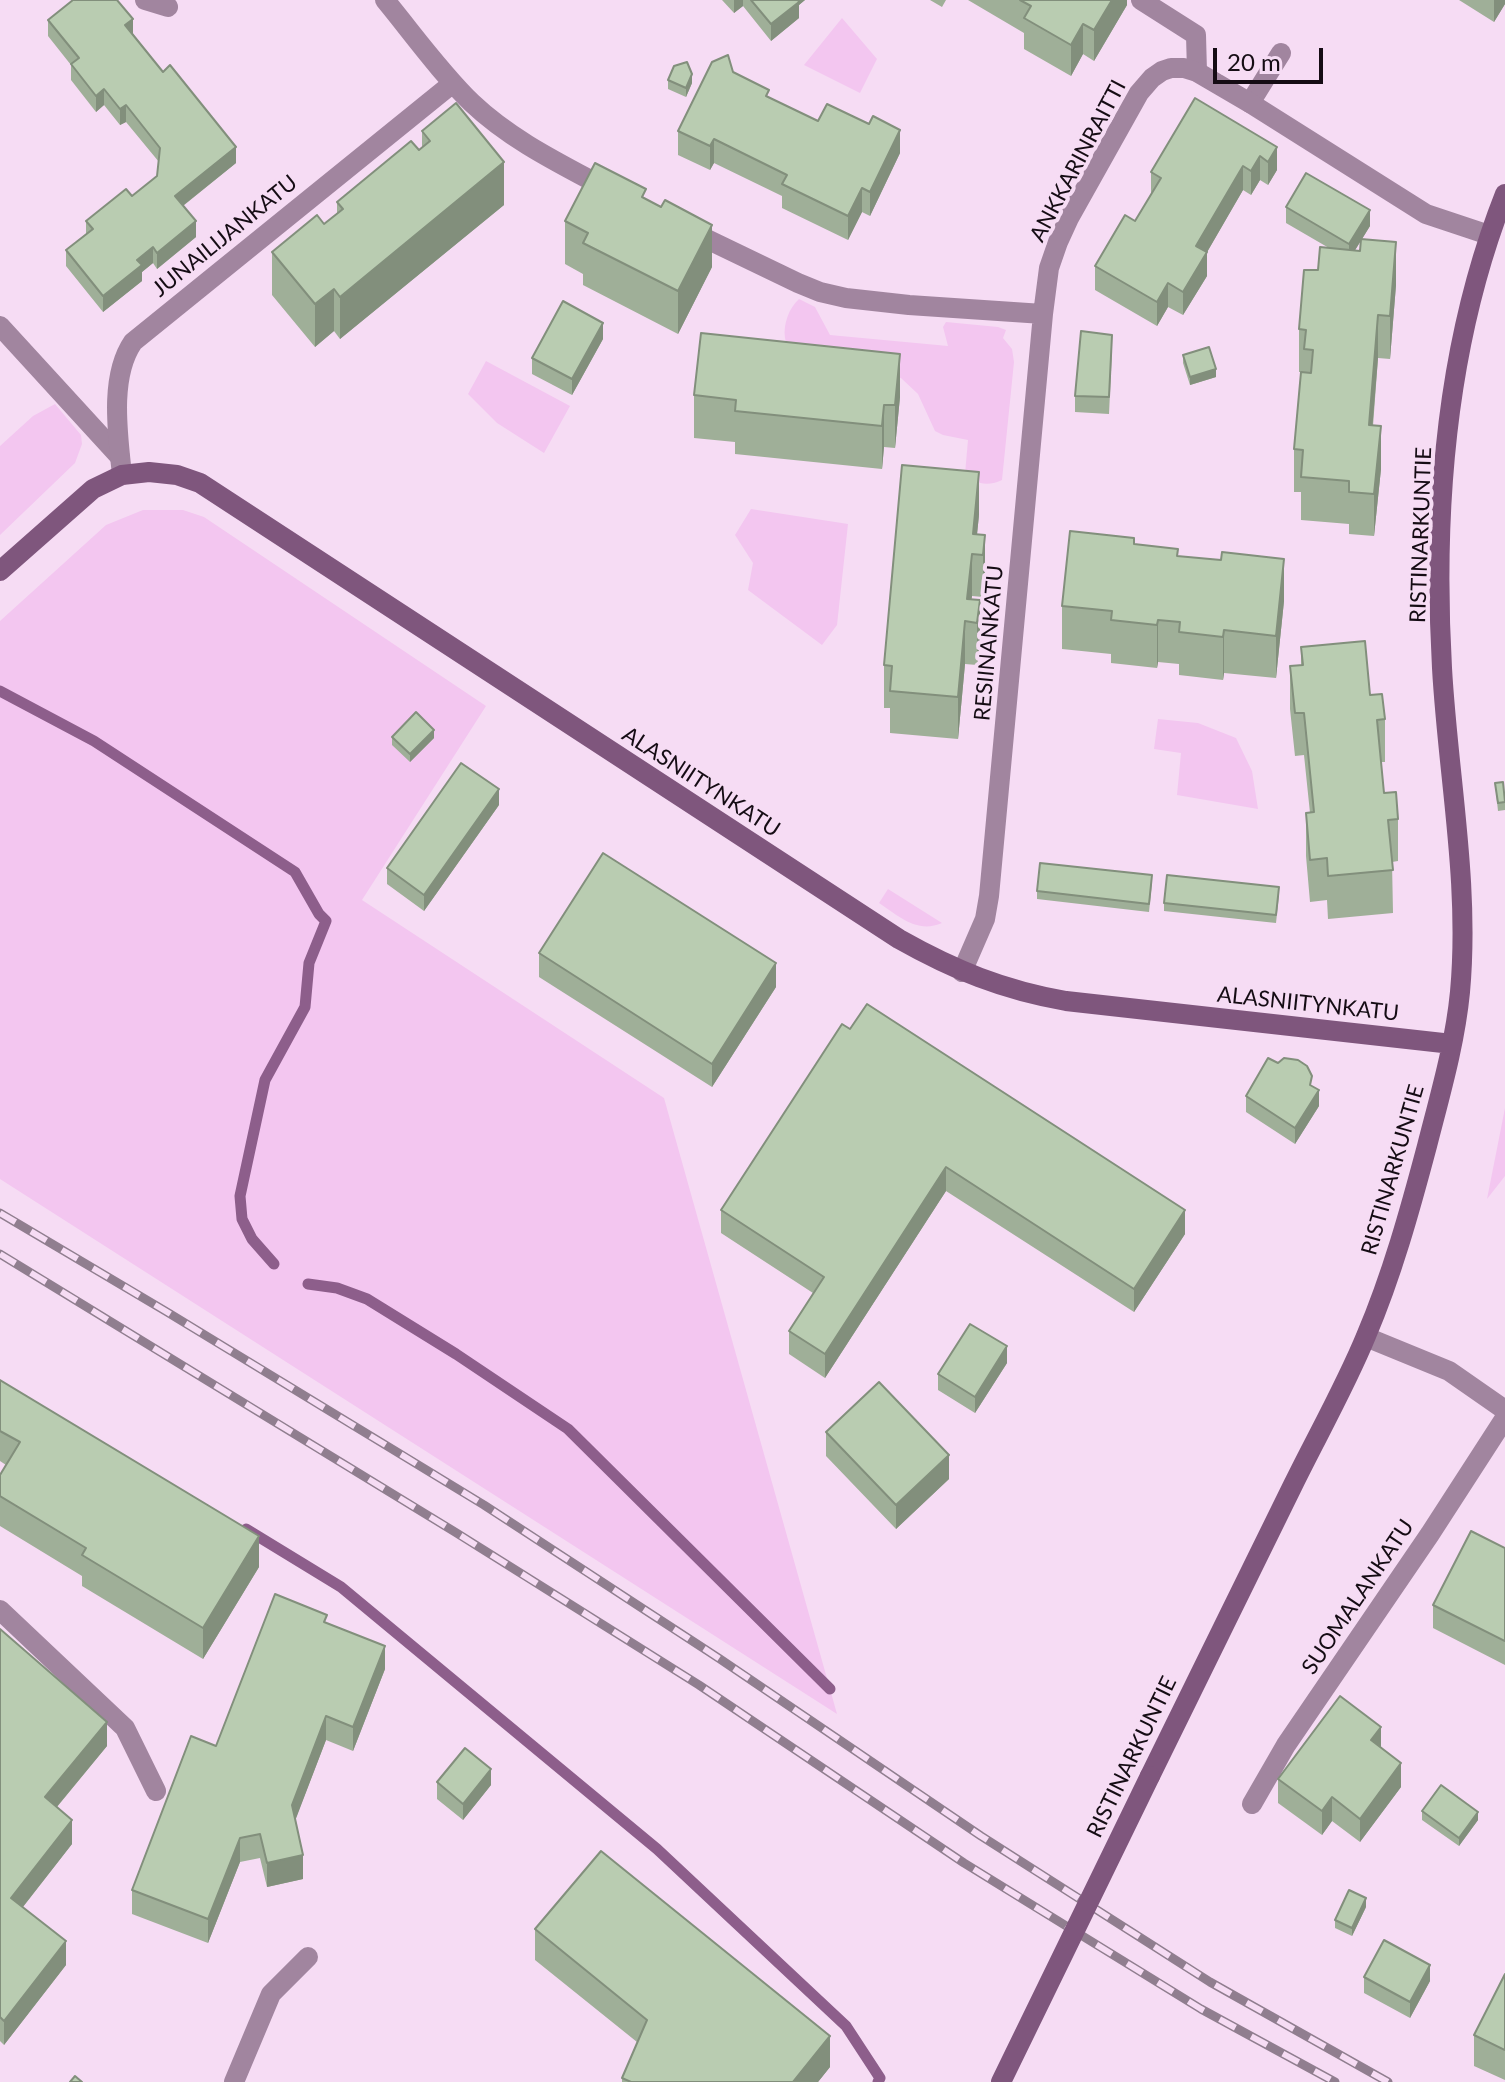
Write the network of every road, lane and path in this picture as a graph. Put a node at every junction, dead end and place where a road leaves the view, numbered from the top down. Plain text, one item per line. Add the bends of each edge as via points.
1 (145, 0) edge
2 (385, 0) edge
3 (1141, 0) edge
4 (168, 7) dead end
5 (1281, 53) dead end
6 (1197, 72) junction
7 (453, 83) junction
8 (1250, 103) junction
9 (1505, 194) edge
10 (633, 203) edge
11 (673, 222) edge
12 (1496, 229) edge
13 (1043, 314) junction
14 (0, 326) edge
15 (121, 466) junction
16 (0, 571) edge
17 (962, 972) junction
18 (1452, 1044) junction
19 (1366, 1337) junction
20 (1505, 1410) edge
21 (1505, 1418) edge
22 (0, 1610) edge
23 (156, 1791) dead end
24 (1252, 1804) dead end
25 (308, 1957) dead end
26 (234, 2082) edge
27 (1001, 2082) edge

1 - 4 street
2 - 7 street
3 - 6 street via 1196,35
5 - 8 street
6 - 8 street
6 - 13 street, ANKKARINRAITTI via 1162,71 1139,93 1063,230 1049,268
7 - 10 street via 507,130
7 - 15 street, JUNAILIJANKATU via 133,342 119,385
8 - 12 street via 1426,214
9 - 12 main road, RISTINARKUNTIE
11 - 13 street via 820,292 909,305
12 - 18 main road, RISTINARKUNTIE via 1477,272 1458,362 1442,500 1442,668 1463,902
13 - 17 street, RESIINANKATU via 989,896
14 - 15 street
15 - 16 main road, ALASNIITYNKATU
15 - 17 main road, ALASNIITYNKATU via 177,475 219,494 899,939
17 - 18 main road, ALASNIITYNKATU via 1004,988 1066,1001
18 - 19 main road, RISTINARKUNTIE via 1402,1235
19 - 20 street via 1449,1371
19 - 27 main road, RISTINARKUNTIE, bridge
21 - 24 street, SUOMALANKATU
22 - 23 street via 125,1728
25 - 26 street via 271,1994

